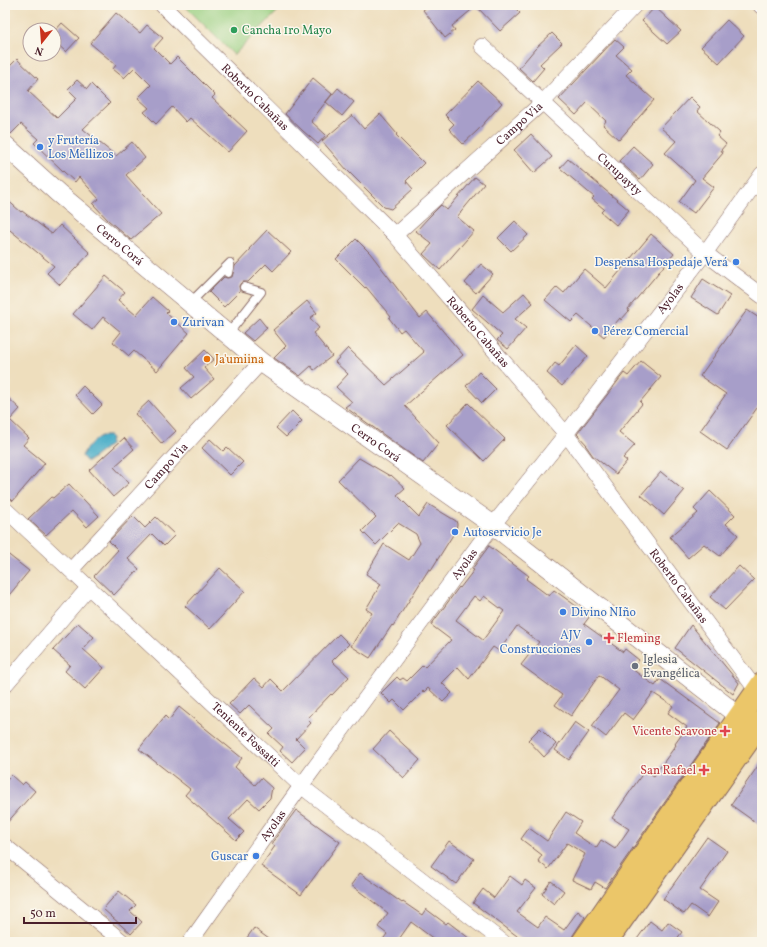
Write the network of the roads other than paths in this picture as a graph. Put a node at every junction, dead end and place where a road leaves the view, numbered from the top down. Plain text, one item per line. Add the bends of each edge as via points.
1 (162, 5) edge
2 (635, 5) edge
3 (482, 46) dead end
4 (543, 102) junction
5 (5, 145) edge
6 (762, 174) edge
7 (395, 235) junction
8 (705, 253) junction
9 (228, 273) dead end
10 (244, 287) dead end
11 (762, 296) edge
12 (190, 303) junction
13 (228, 334) junction
14 (261, 362) junction
15 (566, 434) junction
16 (5, 509) edge
17 (493, 525) junction
18 (71, 570) junction
19 (89, 587) junction
20 (5, 685) edge
21 (760, 687) edge
22 (753, 721) edge
23 (301, 786) junction
24 (5, 846) edge
25 (124, 942) edge
26 (190, 942) edge
27 (503, 942) edge
28 (583, 942) edge
29 (606, 942) edge

1 - 7 street, Roberto Cabañas
2 - 4 street, Campo Vìa
3 - 4 street, Curupayty
4 - 7 street, Campo Vìa
4 - 8 street, Curupayty
5 - 12 street, Cerro Corá via 58,193
6 - 8 street, Ayolas
7 - 15 street, Roberto Cabañas
8 - 11 street, Curupayty
8 - 15 street, Ayolas
9 - 12 lane via 230,263
10 - 13 lane via 261,292
12 - 13 street, Cerro Corá
13 - 14 street, Cerro Corá
14 - 17 street, Cerro Corá
14 - 18 street, Campo Vìa
15 - 17 street, Ayolas
15 - 21 street, Roberto Cabañas
16 - 18 street, Teniente Fossatti
17 - 22 street, Cerro Corá
17 - 23 street, Ayolas
18 - 19 street, Teniente Fossatti
19 - 20 street
19 - 23 street, Teniente Fossatti
21 - 22 main road
22 - 28 main road
22 - 29 main road
23 - 26 street, Ayolas
23 - 27 street, Teniente Fossatti
24 - 25 street

